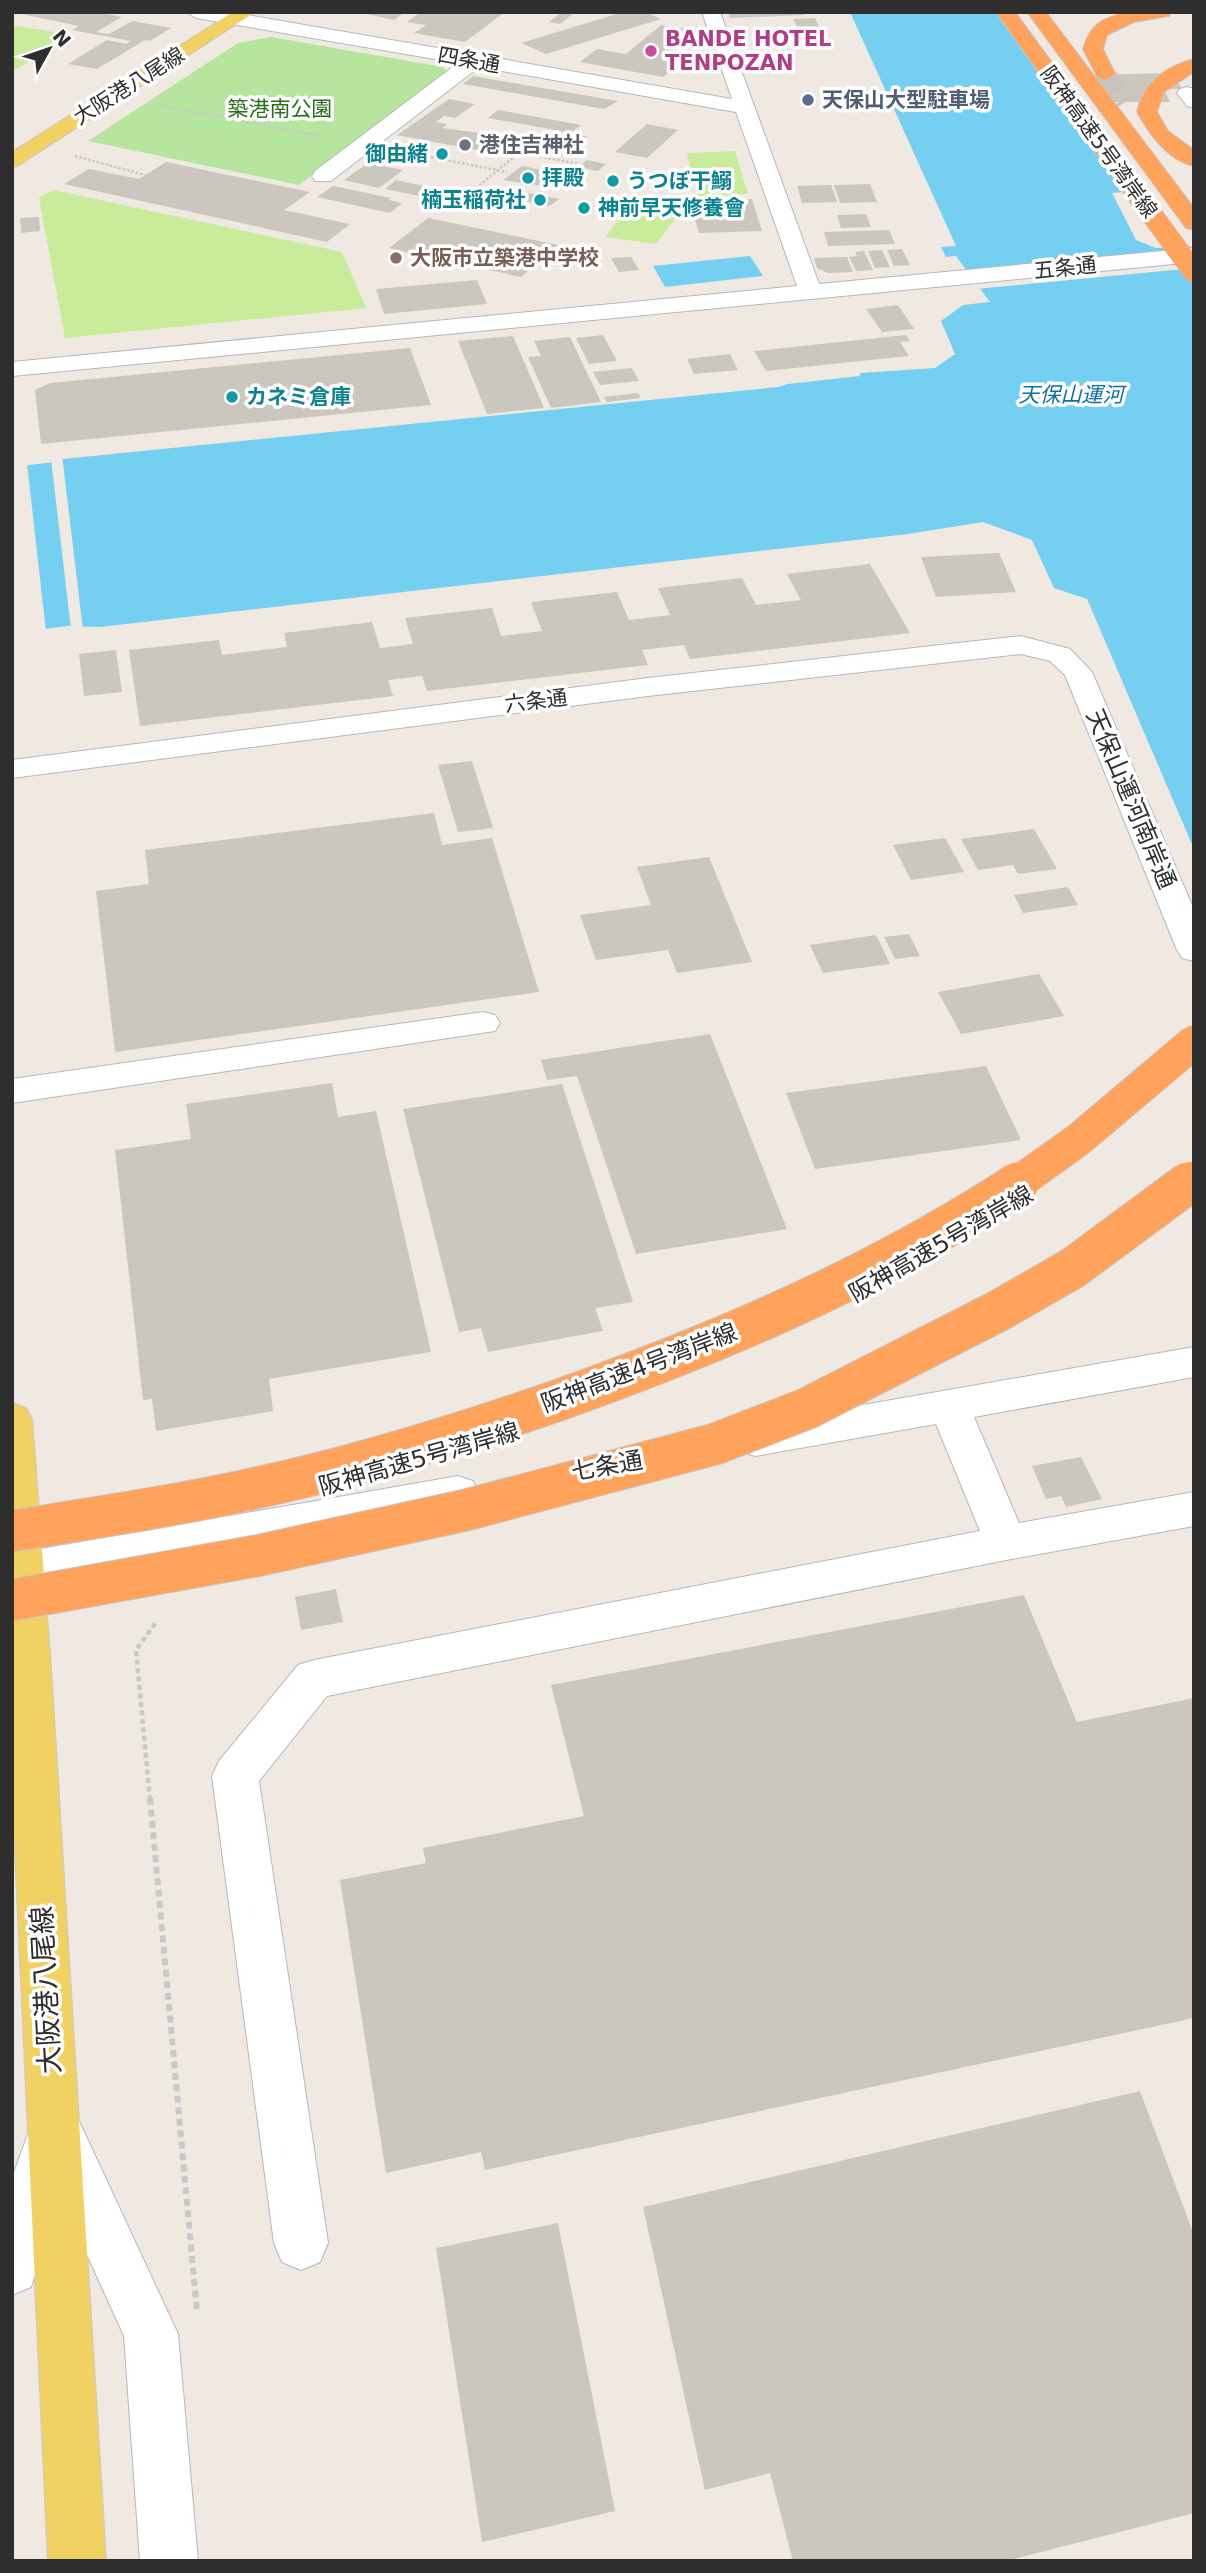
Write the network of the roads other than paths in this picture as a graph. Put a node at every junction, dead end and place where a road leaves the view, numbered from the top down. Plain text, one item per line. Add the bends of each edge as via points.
1 (196, 12) edge
2 (711, 12) edge
3 (1005, 12) edge
4 (1036, 12) edge
5 (1162, 12) edge
6 (241, 15) edge
7 (474, 61) junction
8 (1194, 65) edge
9 (1105, 74) tunnel mouth
10 (1127, 104) tunnel mouth
11 (743, 107) junction
12 (1163, 145) junction
13 (12, 161) edge
14 (1194, 161) edge
15 (1194, 171) edge
16 (323, 176) dead end
17 (1194, 223) edge
18 (1194, 255) edge
19 (1194, 272) edge
20 (810, 291) junction
21 (12, 369) edge
22 (1060, 655) joint
23 (12, 769) edge
24 (1194, 950) edge
25 (483, 1023) dead end
26 (1194, 1041) edge
27 (1194, 1063) edge
28 (12, 1091) edge
29 (1194, 1178) edge
30 (1194, 1193) edge
31 (1194, 1362) edge
32 (949, 1405) junction
33 (12, 1419) edge
34 (517, 1496) junction
35 (1194, 1509) edge
36 (1006, 1543) junction
37 (14, 1568) edge
38 (54, 2124) junction
39 (301, 2243) dead end
40 (12, 2268) edge
41 (77, 2561) edge
42 (169, 2561) edge

1 - 6 street, 四条通
2 - 11 street
3 - 19 highway, 阪神高速5号湾岸線, bridge
4 - 17 highway, 阪神高速5号湾岸線
5 - 9 highway via 1119,20 1098,32 1093,49
6 - 7 street, 四条通
6 - 13 main road, 大阪港八尾線
7 - 11 street, 四条通
7 - 16 street
8 - 14 highway via 1157,87 1147,112 1160,135
10 - 12 highway
11 - 20 street
12 - 14 highway
12 - 15 highway
18 - 20 street, 五条通
20 - 21 street, 五条通
22 - 23 street, 六条通 via 1021,645 648,687
22 - 24 street, 天保山運河南岸通 via 1078,672
25 - 28 street
26 - 37 highway, 阪神高速4号湾岸線, bridge via 1124,1104 1026,1177 844,1282 713,1342 450,1436 349,1466 220,1496
27 - 37 highway, 阪神高速5号湾岸線 via 1054,1178 953,1241 844,1300 722,1357 463,1450
29 - 34 highway, bridge via 1073,1268 806,1409 715,1444
30 - 34 highway, 阪神高速5号湾岸線, bridge via 1117,1253 1037,1304 874,1389 802,1419 676,1459
31 - 32 street, 七条通
32 - 36 street
32 - 37 street, 七条通
33 - 37 main road, 大阪港八尾線
34 - 37 highway, 阪神高速5号湾岸線, bridge via 275,1544
35 - 36 street
36 - 39 street via 314,1679 235,1776
37 - 38 main road, 大阪港八尾線
38 - 40 street
38 - 41 main road, 大阪港八尾線
38 - 42 street via 151,2334

